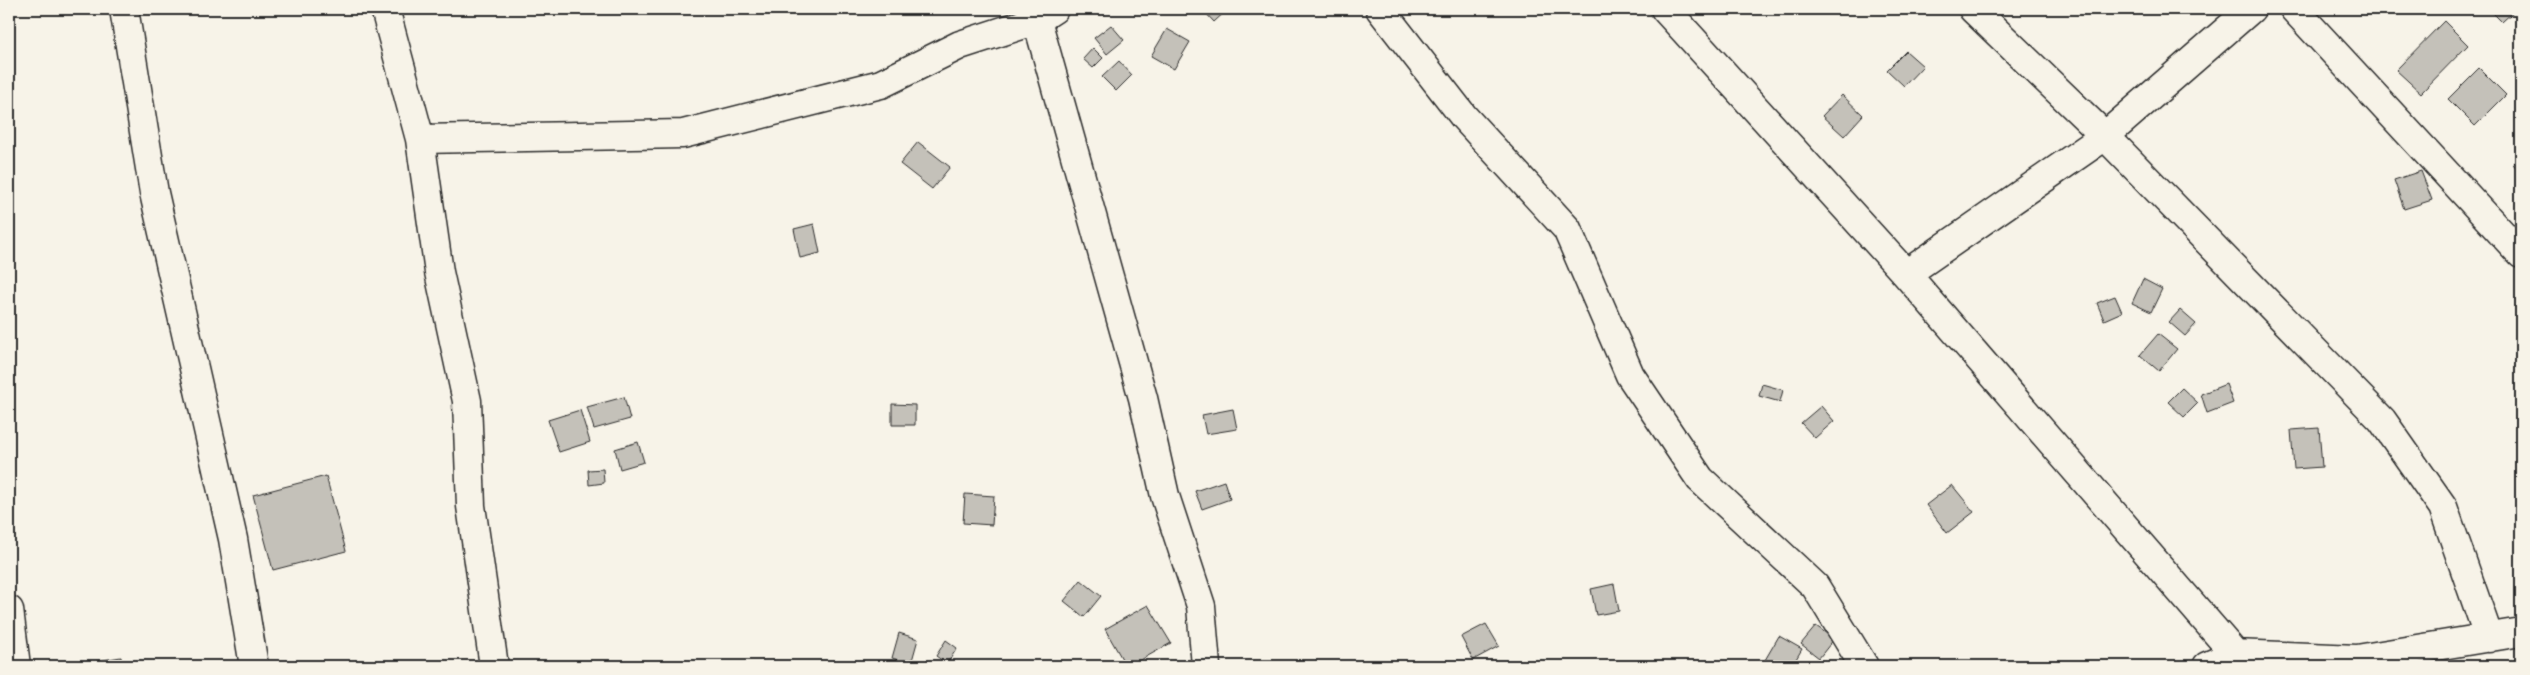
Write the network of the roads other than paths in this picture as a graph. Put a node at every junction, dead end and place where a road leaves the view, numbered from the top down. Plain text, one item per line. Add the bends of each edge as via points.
1 (124, 9) edge
2 (385, 9) edge
3 (1380, 9) edge
4 (1665, 9) edge
5 (1973, 9) edge
6 (2251, 9) edge
7 (2294, 9) edge
8 (1041, 12) edge
9 (2104, 136) junction
10 (420, 139) junction
11 (2521, 254) edge
12 (1906, 274) junction
13 (9, 610) edge
14 (2521, 632) edge
15 (2489, 638) junction
16 (2235, 654) junction
17 (2358, 663) edge
18 (16, 666) edge
19 (254, 666) edge
20 (494, 666) edge
21 (1206, 666) edge
22 (1864, 666) edge
23 (2207, 666) edge

1 - 19 street via 154,194 233,539
2 - 10 street
3 - 22 street via 1464,117 1566,228 1630,375 1700,479 1815,586
4 - 12 street
5 - 9 street
6 - 9 street
7 - 11 street
8 - 10 street via 960,45 882,84 683,134
8 - 21 street via 1143,398 1165,496 1201,606
9 - 12 street
9 - 15 street via 2382,420 2443,507
10 - 20 street via 439,272 467,401 471,506
12 - 16 street
13 - 18 street
14 - 15 street
15 - 17 street
16 - 17 street
16 - 23 street

